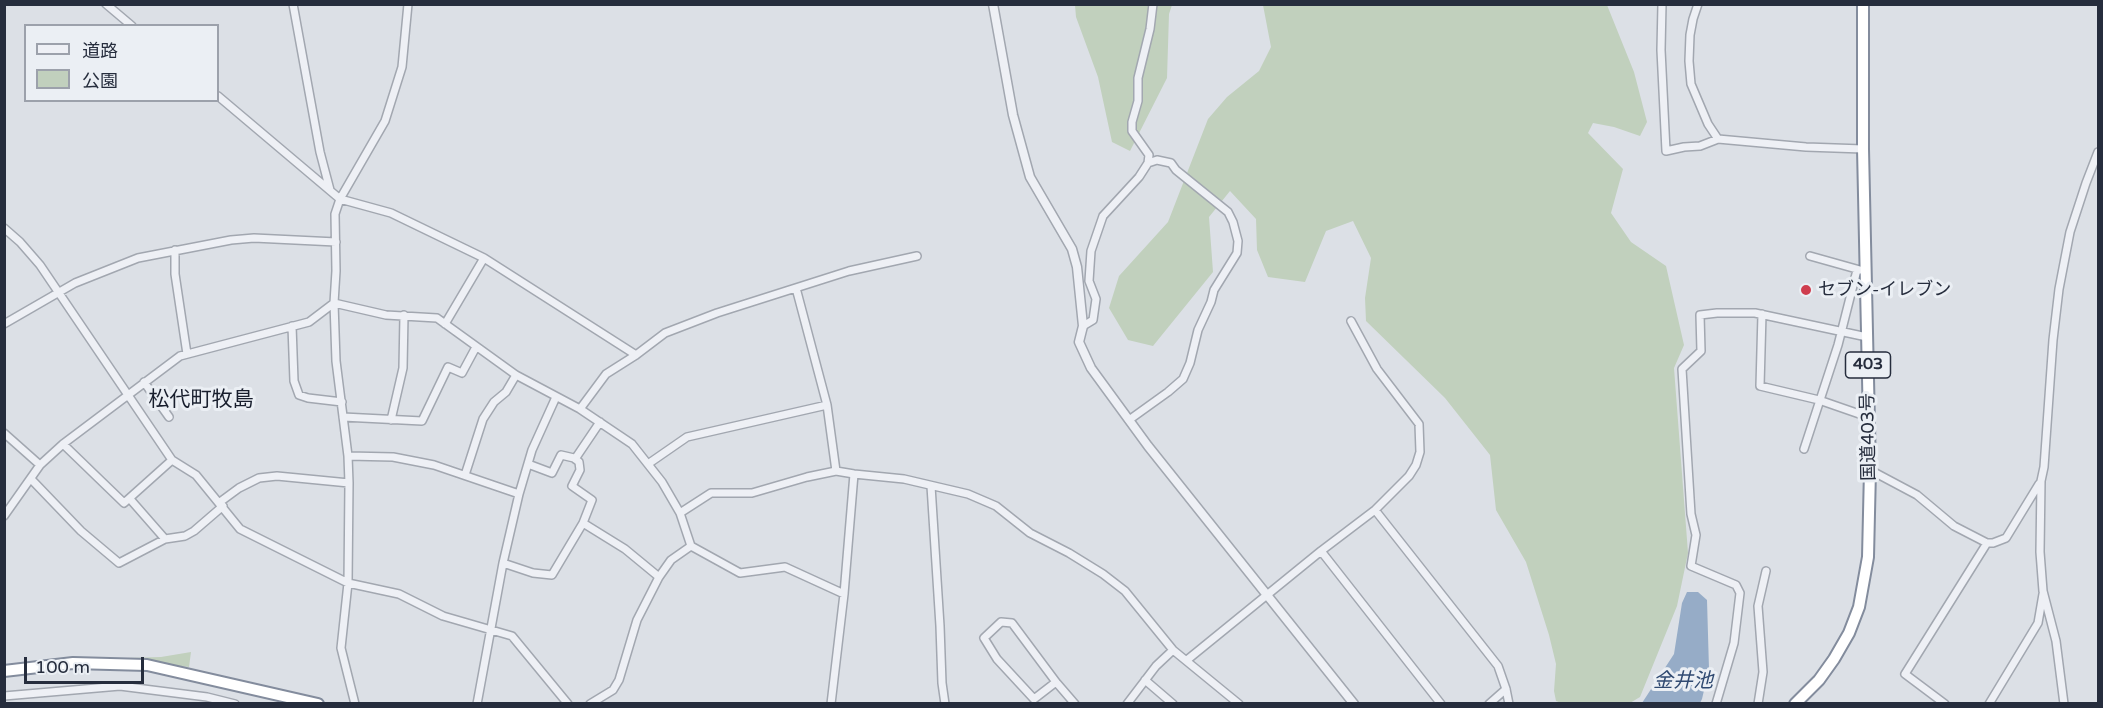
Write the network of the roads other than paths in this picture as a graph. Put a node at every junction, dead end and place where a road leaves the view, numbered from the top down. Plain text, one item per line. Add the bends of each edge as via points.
1 (106, 4) edge
2 (292, 4) edge
3 (408, 4) edge
4 (993, 4) edge
5 (1153, 4) edge
6 (1662, 4) edge
7 (1698, 4) edge
8 (1863, 4) edge
9 (130, 24) edge
10 (219, 97) edge
11 (1718, 139) junction
12 (1863, 149) junction
13 (2098, 152) edge
14 (1148, 164) junction
15 (330, 190) junction
16 (340, 199) junction
17 (4, 228) edge
18 (336, 242) junction
19 (175, 250) junction
20 (917, 256) dead end
21 (1810, 256) dead end
22 (484, 258) junction
23 (1862, 270) junction
24 (796, 288) junction
25 (57, 292) junction
26 (334, 303) junction
27 (1762, 314) junction
28 (404, 315) junction
29 (1352, 321) dead end
30 (4, 324) edge
31 (445, 324) junction
32 (292, 326) junction
33 (1083, 326) junction
34 (1842, 332) junction
35 (1867, 337) junction
36 (476, 347) junction
37 (187, 354) junction
38 (636, 355) junction
39 (516, 375) junction
40 (144, 382) junction
41 (127, 394) junction
42 (556, 398) junction
43 (1819, 400) junction
44 (342, 402) junction
45 (827, 405) junction
46 (580, 409) junction
47 (169, 417) dead end
48 (343, 417) junction
49 (1868, 417) junction
50 (391, 420) junction
51 (1129, 420) junction
52 (600, 423) junction
53 (4, 433) edge
54 (63, 444) junction
55 (1803, 449) dead end
56 (348, 456) junction
57 (172, 459) junction
58 (575, 459) junction
59 (528, 464) junction
60 (648, 464) junction
61 (40, 465) junction
62 (1870, 470) junction
63 (836, 471) junction
64 (854, 474) junction
65 (465, 475) junction
66 (31, 479) junction
67 (2041, 482) junction
68 (349, 483) junction
69 (931, 486) junction
70 (519, 494) junction
71 (130, 499) junction
72 (222, 504) junction
73 (1375, 510) junction
74 (680, 513) junction
75 (4, 516) edge
76 (583, 523) junction
77 (165, 538) junction
78 (1987, 543) junction
79 (691, 546) junction
80 (1321, 551) junction
81 (503, 563) junction
82 (1766, 572) dead end
83 (659, 577) junction
84 (348, 583) junction
85 (2043, 591) junction
86 (844, 594) junction
87 (1267, 594) junction
88 (490, 629) junction
89 (1173, 650) junction
90 (1187, 660) junction
91 (6, 670) edge
92 (1145, 680) junction
93 (1056, 682) junction
94 (1506, 689) junction
95 (4, 696) edge
96 (235, 704) edge
97 (318, 704) edge
98 (355, 704) edge
99 (477, 704) edge
100 (568, 704) edge
101 (590, 704) edge
102 (831, 704) edge
103 (945, 704) edge
104 (1075, 704) edge
105 (1127, 704) edge
106 (1173, 704) edge
107 (1239, 704) edge
108 (1354, 704) edge
109 (1441, 704) edge
110 (1489, 704) edge
111 (1509, 704) edge
112 (1716, 704) edge
113 (1758, 704) edge
114 (1795, 704) edge
115 (1945, 704) edge
116 (1989, 704) edge
117 (2064, 704) edge

1 - 9 street
2 - 15 street
3 - 16 street via 402,67 386,121
4 - 33 street via 1013,115 1029,177 1072,249
5 - 14 street via 1132,122 1132,131 1149,155
6 - 11 street via 1666,151
7 - 11 street via 1690,35 1691,84
8 - 12 highway, 国道403号 / 403
10 - 15 street
11 - 12 street
12 - 23 highway, 国道403号 / 403
13 - 67 street via 2070,232 2059,289
14 - 33 street via 1103,216 1091,251 1089,281 1096,299 1093,320
14 - 51 street via 1157,159 1171,163 1227,212 1238,241 1237,253 1214,290 1182,379
15 - 16 street
16 - 18 street via 335,214
16 - 22 street via 391,213
17 - 25 street via 40,265
18 - 19 street via 254,238
18 - 26 street
19 - 25 street via 138,258
19 - 37 street
20 - 24 street
21 - 23 street
22 - 31 street
22 - 38 street
23 - 34 street
23 - 35 highway, 国道403号 / 403
24 - 38 street via 664,333
24 - 45 street
25 - 30 street
25 - 41 street
26 - 28 street via 386,315
26 - 32 street via 309,322
26 - 44 street
27 - 34 street
27 - 43 street via 1760,387
27 - 112 street via 1700,315 1701,351 1682,369 1690,514 1696,535 1691,566 1736,585 1740,593 1734,643
28 - 31 street via 437,318
28 - 50 street via 403,368
29 - 73 street via 1377,369 1419,424 1421,437 1420,452 1409,476
31 - 36 street
32 - 37 street
32 - 44 street via 294,381 299,395
33 - 51 street via 1079,342 1091,368
34 - 35 street
34 - 43 street
35 - 49 highway, 国道403号 / 403
36 - 39 street
36 - 50 street via 462,373 447,367 422,422
37 - 40 street
38 - 46 street via 606,374
39 - 42 street
39 - 65 street via 483,418
40 - 41 street
40 - 47 street
41 - 54 street
41 - 57 street
42 - 46 street
42 - 59 street
43 - 49 street
43 - 55 street
44 - 48 street
45 - 60 street via 687,437
45 - 63 street
46 - 52 street
48 - 50 street
48 - 56 street
49 - 62 highway, 国道403号 / 403
51 - 87 street
52 - 58 street
52 - 60 street via 632,444
53 - 61 street
54 - 61 street
54 - 71 street via 124,503
56 - 65 street via 393,457
56 - 68 street
57 - 71 street
57 - 72 street via 196,475
58 - 59 street via 561,455 552,473
58 - 76 street via 580,470 572,486 592,500
59 - 70 street
60 - 74 street
61 - 66 street
62 - 78 street via 1917,495 1954,526
62 - 114 highway, 国道403号 / 403 via 1868,557 1859,608 1834,659
63 - 64 street
63 - 74 street via 752,493 711,493
64 - 69 street
64 - 86 street
65 - 70 street
66 - 75 street
66 - 77 street via 81,531 119,563
67 - 78 street via 2006,538
67 - 85 street
68 - 72 street via 259,478 239,488
68 - 84 street
69 - 89 street via 968,494 996,506 1030,533 1103,574 1125,591
69 - 103 street
70 - 81 street
71 - 77 street
72 - 77 street via 194,531
72 - 84 street via 240,529
73 - 80 street
73 - 94 street via 1498,666
74 - 79 street
76 - 81 street via 552,575
76 - 83 street via 626,549
78 - 115 street via 1905,674
79 - 83 street via 671,560
79 - 86 street via 740,573 785,567
80 - 87 street
80 - 109 street
81 - 88 street
82 - 113 street via 1758,606 1763,672
83 - 101 street via 637,620 619,680 613,690
84 - 88 street via 399,594 443,616
84 - 98 street via 341,648
85 - 116 street via 2038,622
85 - 117 street via 2056,641
86 - 102 street
87 - 90 street
87 - 108 street
88 - 99 street
88 - 100 street via 512,636
89 - 90 street
89 - 92 street
90 - 107 street
91 - 97 highway via 74,663 147,665
92 - 105 street
92 - 106 street
93 - 93 street via 1011,623 1001,622 984,638 997,659 1034,699
93 - 104 street
94 - 110 street
94 - 111 street
95 - 96 street via 120,686

